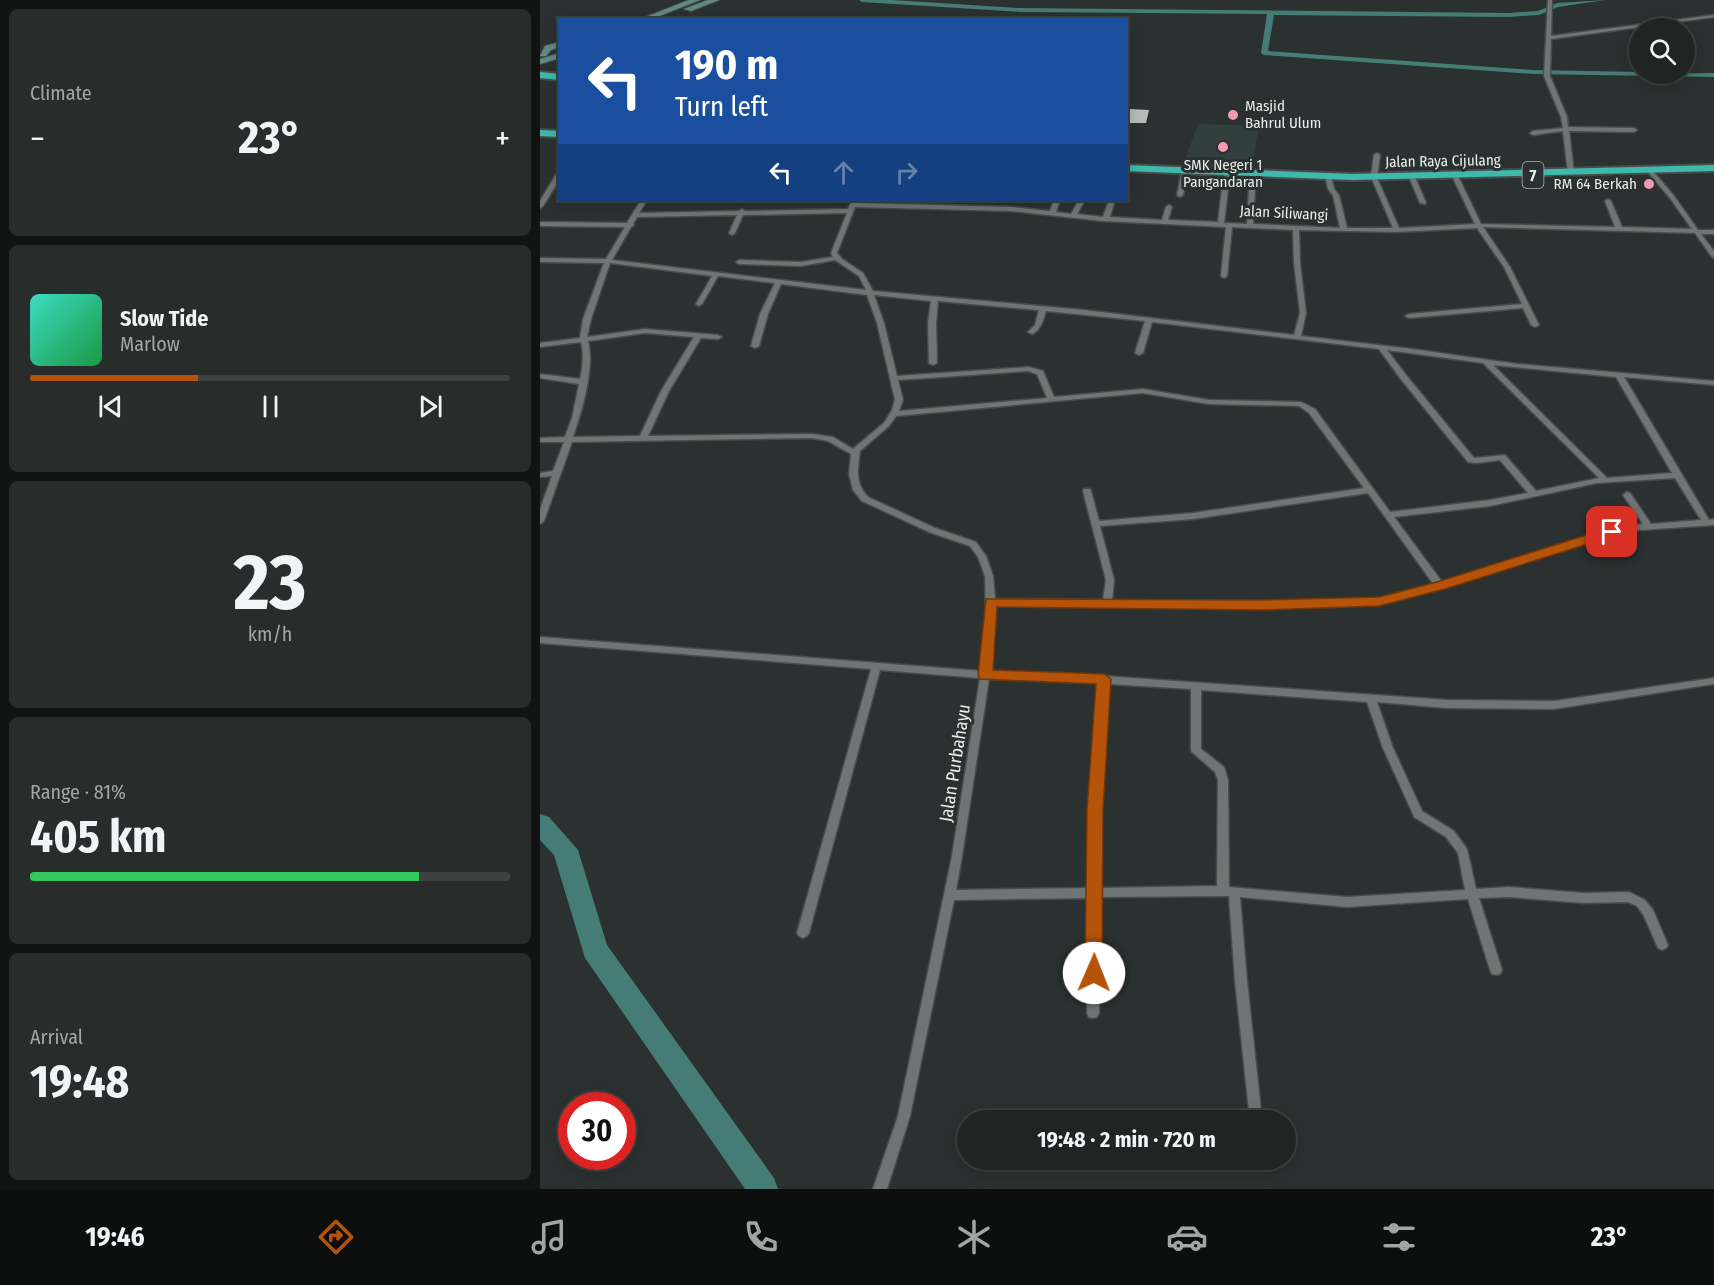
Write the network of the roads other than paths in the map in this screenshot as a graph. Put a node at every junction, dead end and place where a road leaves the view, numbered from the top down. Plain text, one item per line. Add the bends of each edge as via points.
1 (696, 0) edge
2 (715, 0) edge
3 (1550, 5) edge
4 (1714, 16) edge
5 (646, 18) edge
6 (666, 18) edge
7 (1549, 38) junction
8 (558, 47) edge
9 (558, 56) edge
10 (541, 57) edge
11 (540, 75) edge
12 (558, 77) edge
13 (1566, 129) junction
14 (1634, 130) dead end
15 (1533, 133) dead end
16 (540, 134) edge
17 (558, 134) edge
18 (1377, 156) dead end
19 (1128, 168) edge
20 (1714, 168) edge
21 (1185, 171) junction
22 (1650, 171) junction
23 (1227, 172) junction
24 (1253, 173) junction
25 (1571, 173) junction
26 (558, 176) edge
27 (1328, 176) junction
28 (1455, 176) junction
29 (1375, 177) junction
30 (1412, 177) junction
31 (1180, 195) dead end
32 (644, 201) edge
33 (1057, 201) edge
34 (1081, 201) edge
35 (1112, 201) edge
36 (1608, 201) dead end
37 (1423, 203) dead end
38 (853, 205) edge
39 (540, 206) edge
40 (1169, 207) dead end
41 (742, 211) junction
42 (1053, 212) junction
43 (638, 215) junction
44 (1073, 216) junction
45 (1106, 219) junction
46 (1166, 221) junction
47 (1221, 223) junction
48 (540, 224) edge
49 (1229, 224) junction
50 (631, 225) junction
51 (1250, 225) junction
52 (1296, 226) junction
53 (1479, 226) junction
54 (1619, 228) junction
55 (1344, 230) junction
56 (1397, 230) junction
57 (1695, 232) junction
58 (1714, 232) edge
59 (732, 233) dead end
60 (1714, 256) edge
61 (836, 258) junction
62 (540, 260) edge
63 (608, 261) junction
64 (739, 262) dead end
65 (716, 274) junction
66 (1224, 276) dead end
67 (779, 281) junction
68 (870, 293) junction
69 (935, 298) junction
70 (699, 304) dead end
71 (1526, 306) junction
72 (1043, 308) junction
73 (1409, 316) dead end
74 (1149, 320) junction
75 (1535, 325) dead end
76 (1032, 332) dead end
77 (699, 336) junction
78 (718, 337) dead end
79 (1297, 337) junction
80 (583, 338) junction
81 (540, 345) edge
82 (755, 346) dead end
83 (1382, 348) junction
84 (1139, 353) dead end
85 (1486, 362) junction
86 (933, 363) dead end
87 (1619, 375) junction
88 (540, 376) edge
89 (893, 378) junction
90 (584, 382) junction
91 (1714, 383) edge
92 (1050, 399) junction
93 (896, 414) junction
94 (643, 438) junction
95 (569, 439) junction
96 (540, 440) edge
97 (855, 453) junction
98 (557, 473) junction
99 (540, 475) edge
100 (1677, 475) junction
101 (1605, 480) junction
102 (1371, 490) junction
103 (1087, 491) dead end
104 (1534, 494) junction
105 (1627, 495) dead end
106 (1389, 515) junction
107 (540, 521) edge
108 (1710, 522) edge
109 (1096, 524) junction
110 (1648, 525) junction
111 (1440, 586) junction
112 (990, 602) junction
113 (1107, 605) junction
114 (540, 640) edge
115 (876, 667) junction
116 (985, 675) junction
117 (1104, 679) junction
118 (1714, 681) edge
119 (1196, 686) junction
120 (1371, 699) junction
121 (1229, 891) junction
122 (1095, 893) junction
123 (1471, 893) junction
124 (949, 895) junction
125 (803, 933) dead end
126 (1662, 945) dead end
127 (1496, 970) dead end
128 (1093, 1013) dead end
129 (1255, 1110) edge
130 (880, 1189) edge

1 - 5 street
2 - 6 street
3 - 7 street
4 - 7 street
7 - 13 street via 1547,76
8 - 10 street
9 - 10 street
11 - 12 highway
13 - 14 street
13 - 15 street
13 - 25 street
16 - 17 highway
18 - 29 street
19 - 21 highway, 7
20 - 22 highway, Jalan Raya Cijulang / 7
21 - 23 highway, 7
21 - 31 street
22 - 25 highway, Jalan Raya Cijulang / 7
22 - 57 street
23 - 24 highway, 7
23 - 47 street
24 - 27 highway, 7
24 - 51 street
25 - 28 highway, Jalan Raya Cijulang / 7
26 - 39 street
27 - 29 highway, Jalan Raya Cijulang / 7
27 - 55 street
28 - 30 highway, Jalan Raya Cijulang / 7
28 - 53 street
29 - 30 highway, Jalan Raya Cijulang / 7
29 - 56 street
30 - 37 street
32 - 43 street
33 - 42 street
34 - 44 street
35 - 45 street
36 - 54 street
38 - 41 street, Jalan Siliwangi
38 - 42 street, Jalan Siliwangi
38 - 61 street via 834,253
40 - 46 street
41 - 43 street, Jalan Siliwangi
41 - 59 street
42 - 44 street, Jalan Siliwangi
43 - 50 street
44 - 45 street, Jalan Siliwangi
45 - 46 street, Jalan Siliwangi
46 - 47 street, Jalan Siliwangi
47 - 49 street, Jalan Siliwangi
48 - 50 street
49 - 51 street, Jalan Siliwangi
49 - 66 street
50 - 63 street
51 - 52 street, Jalan Siliwangi
52 - 55 street, Jalan Siliwangi
52 - 79 street via 1303,313
53 - 54 street, Jalan Siliwangi
53 - 56 street, Jalan Siliwangi
53 - 71 street via 1501,257
54 - 57 street, Jalan Siliwangi
55 - 56 street, Jalan Siliwangi
57 - 58 street, Jalan Siliwangi
57 - 60 street
61 - 64 street via 801,264
61 - 68 street via 860,273
62 - 63 street
63 - 65 street
63 - 80 street
65 - 67 street
65 - 70 street
67 - 68 street
67 - 82 street
68 - 69 street
68 - 89 street
69 - 72 street
69 - 86 street
71 - 73 street
71 - 75 street
72 - 74 street
72 - 76 street
74 - 79 street
74 - 84 street
77 - 78 street
77 - 80 street via 645,331
77 - 94 street via 665,391
79 - 83 street
80 - 81 street
80 - 90 street via 587,356
83 - 85 street
83 - 104 street via 1471,459 1502,458
85 - 87 street
85 - 101 street
87 - 91 street
87 - 100 street
88 - 90 street
89 - 92 street via 1029,369 1040,373
89 - 93 street via 899,400
90 - 95 street
92 - 93 street
92 - 102 street via 1150,391 1209,402 1301,404 1312,411
93 - 97 street via 889,425 861,444
94 - 95 street
94 - 97 street via 812,436 830,439
95 - 96 street
95 - 98 street
97 - 112 street, Jalan Purbahayu via 853,474 857,490 865,499 973,544 989,576
98 - 99 street
98 - 107 street
100 - 101 street
100 - 108 street
101 - 104 street
102 - 106 street
102 - 109 street via 1193,516
103 - 109 street
104 - 106 street
105 - 110 street
106 - 111 street
108 - 110 street
109 - 113 street via 1110,580
110 - 111 street via 1612,532
111 - 113 street via 1365,603
112 - 113 street
112 - 116 street, Jalan Purbahayu
114 - 115 street
115 - 116 street
115 - 125 street
116 - 117 street
116 - 124 street, Jalan Purbahayu
117 - 119 street
117 - 122 street via 1095,810
118 - 120 street via 1554,705
119 - 120 street
119 - 121 street via 1196,751 1220,770 1222,780
120 - 123 street via 1418,814 1450,834 1463,852
121 - 122 street
121 - 123 street via 1347,902
121 - 129 street
122 - 124 street
122 - 128 street
123 - 126 street via 1629,897 1649,913
123 - 127 street
124 - 130 street, Jalan Purbahayu via 904,1116

